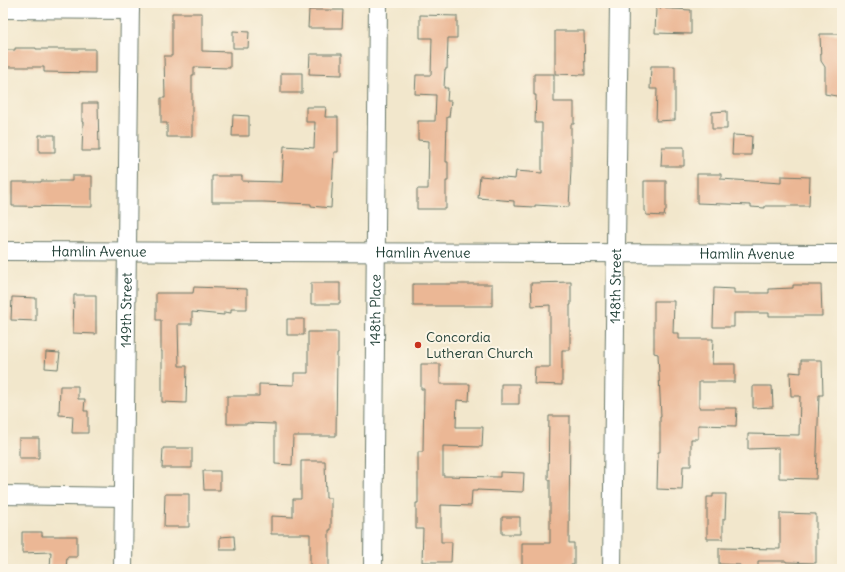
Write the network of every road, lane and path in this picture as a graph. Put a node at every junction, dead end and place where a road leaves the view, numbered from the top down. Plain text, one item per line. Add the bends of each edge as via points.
1 (378, 3) edge
2 (619, 3) edge
3 (130, 6) edge
4 (3, 9) edge
5 (3, 251) edge
6 (127, 251) junction
7 (376, 252) junction
8 (616, 253) junction
9 (842, 254) edge
10 (3, 495) edge
11 (124, 497) junction
12 (123, 569) edge
13 (373, 569) edge
14 (612, 569) edge

1 - 7 street, 148th Place
2 - 8 street, 148th Street
3 - 4 street
3 - 6 street, 149th Street
5 - 6 street, Hamlin Avenue
6 - 7 street, Hamlin Avenue
6 - 11 street, 149th Street
7 - 8 street, Hamlin Avenue
7 - 13 street, 148th Place
8 - 9 street, Hamlin Avenue
8 - 14 street, 148th Street
10 - 11 street
11 - 12 street, 149th Street

